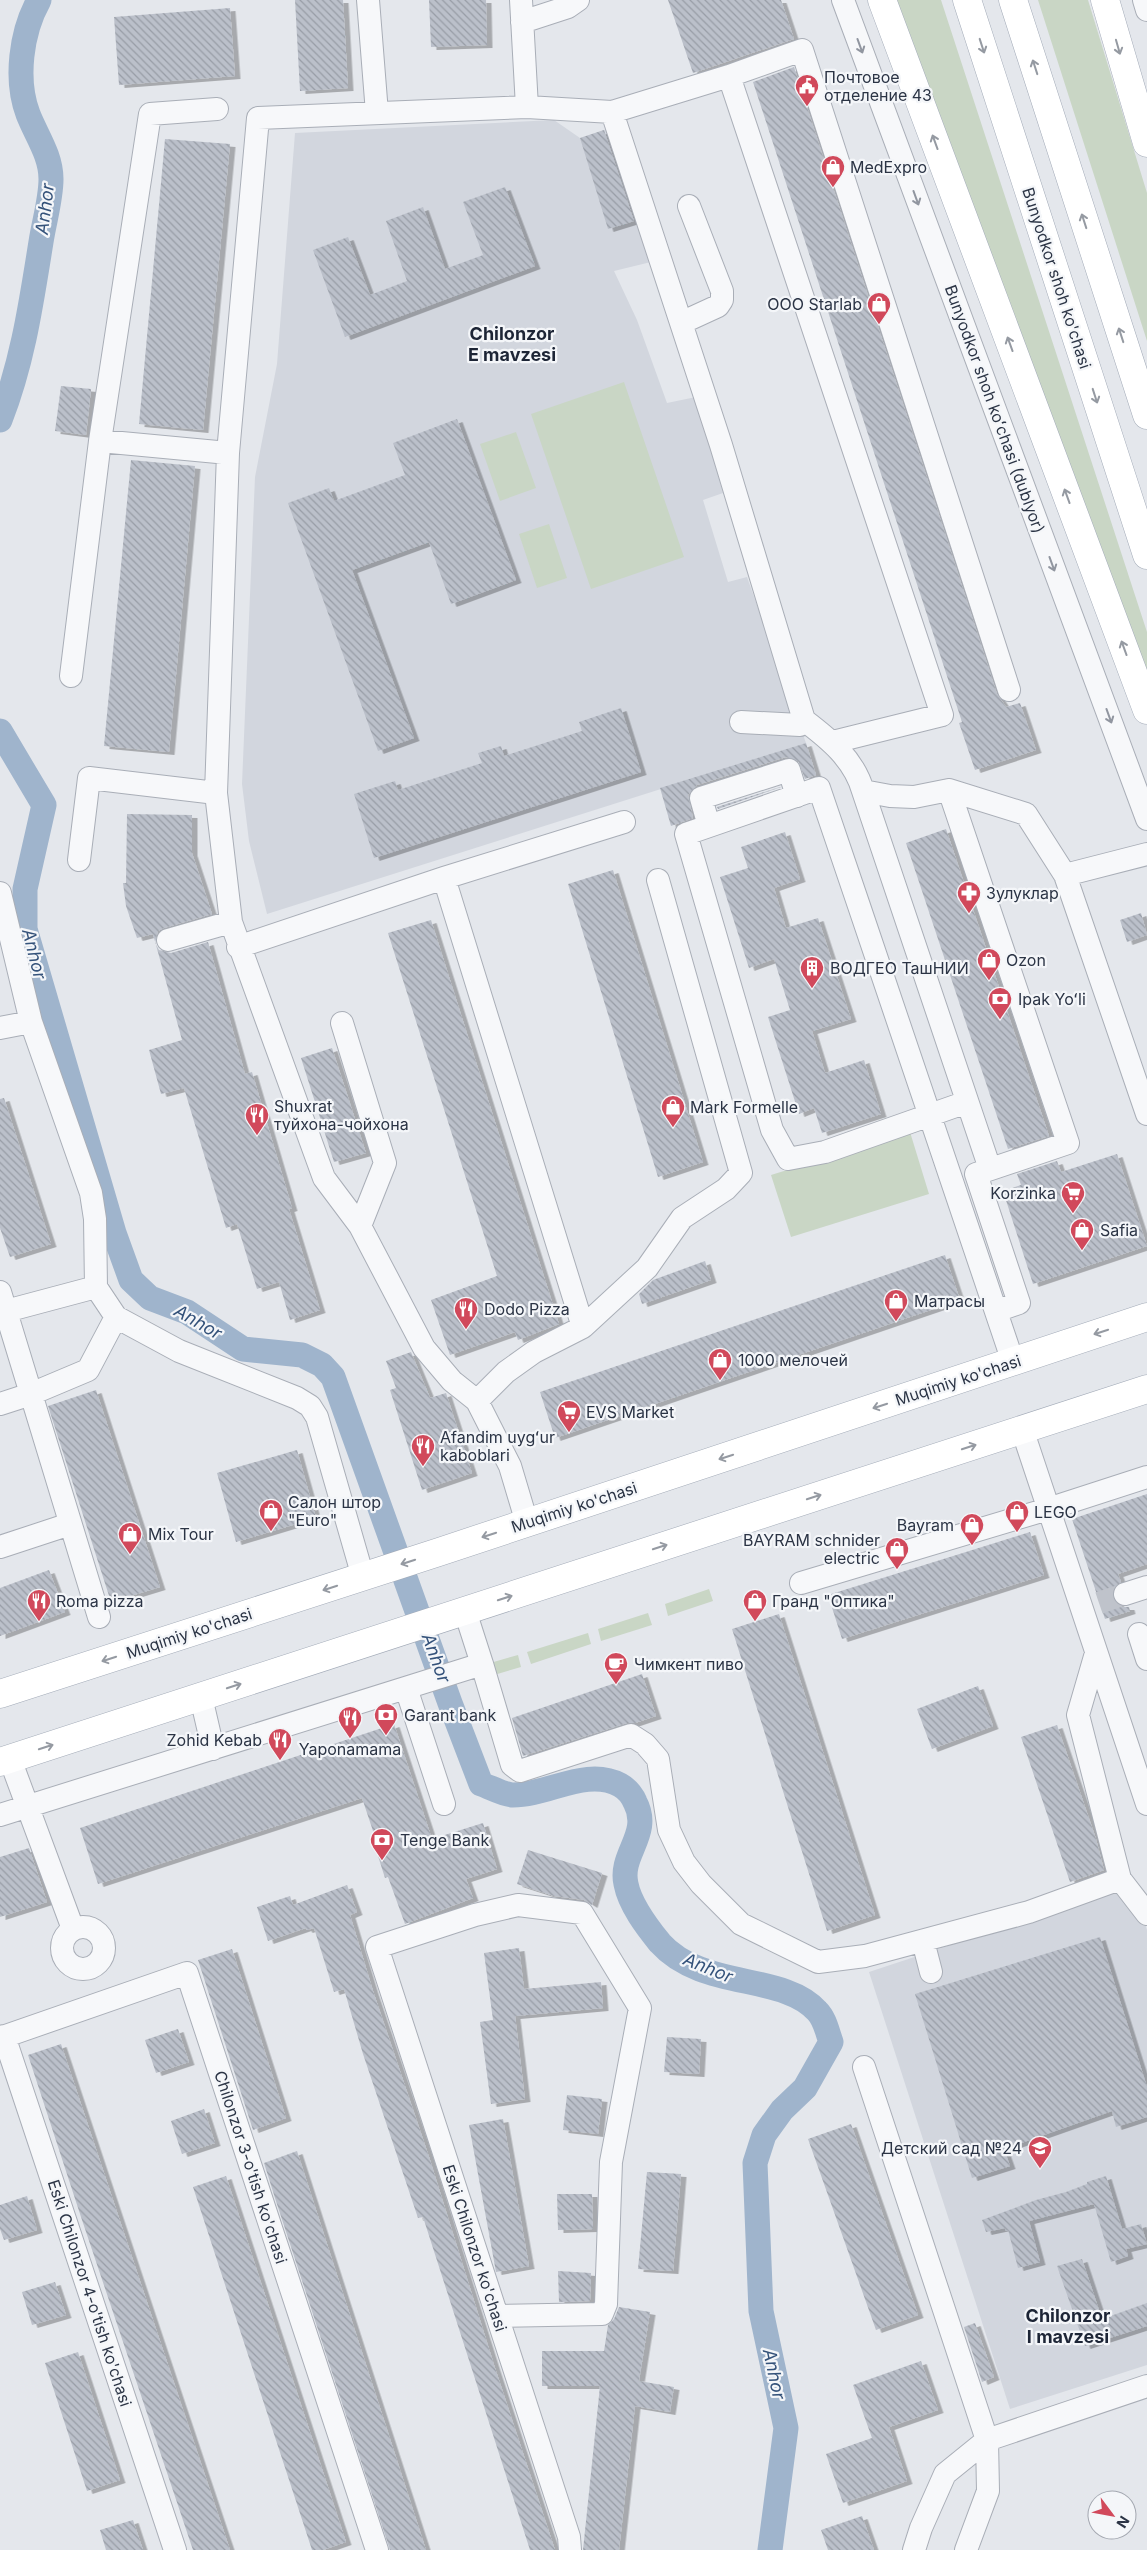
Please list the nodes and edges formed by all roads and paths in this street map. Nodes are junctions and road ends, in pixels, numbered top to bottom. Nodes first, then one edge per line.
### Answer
1 (368, 0) edge
2 (578, 0) edge
3 (843, 0) edge
4 (882, 0) edge
5 (967, 0) edge
6 (1013, 0) edge
7 (1105, 0) edge
8 (1144, 0) edge
9 (1147, 10) edge
10 (522, 11) edge
11 (729, 76) junction
12 (527, 106) junction
13 (217, 109) dead end
14 (612, 112) junction
15 (377, 113) junction
16 (1147, 143) edge
17 (689, 206) dead end
18 (681, 323) junction
19 (1147, 415) edge
20 (100, 441) junction
21 (228, 453) junction
22 (1147, 555) edge
23 (71, 676) dead end
24 (1009, 690) dead end
25 (1147, 710) edge
26 (804, 720) junction
27 (741, 722) dead end
28 (833, 742) junction
29 (949, 790) junction
30 (863, 791) junction
31 (216, 793) junction
32 (1147, 819) edge
33 (624, 822) dead end
34 (1147, 854) edge
35 (79, 860) dead end
36 (1065, 875) junction
37 (444, 878) junction
38 (658, 880) dead end
39 (0, 893) edge
40 (231, 922) junction
41 (168, 940) dead end
42 (238, 947) junction
43 (31, 1022) junction
44 (342, 1023) dead end
45 (0, 1028) edge
46 (967, 1102) junction
47 (930, 1114) junction
48 (1147, 1114) edge
49 (987, 1160) dead end
50 (360, 1226) junction
51 (96, 1287) junction
52 (3, 1301) edge
53 (996, 1311) junction
54 (1147, 1317) edge
55 (116, 1318) junction
56 (583, 1327) junction
57 (1013, 1362) junction
58 (1147, 1389) edge
59 (31, 1394) junction
60 (477, 1401) junction
61 (0, 1404) edge
62 (1022, 1429) junction
63 (1147, 1477) edge
64 (1048, 1510) junction
65 (528, 1522) junction
66 (70, 1524) junction
67 (0, 1547) edge
68 (370, 1575) junction
69 (801, 1583) dead end
70 (1147, 1587) edge
71 (1125, 1594) tunnel mouth
72 (462, 1612) junction
73 (99, 1617) dead end
74 (1139, 1634) dead end
75 (1096, 1653) junction
76 (1147, 1659) edge
77 (479, 1665) junction
78 (409, 1687) junction
79 (0, 1694) edge
80 (201, 1697) junction
81 (213, 1749) junction
82 (5, 1761) edge
83 (444, 1804) dead end
84 (1147, 1804) edge
85 (28, 1806) junction
86 (0, 1815) edge
87 (1120, 1880) junction
88 (1147, 1914) edge
89 (923, 1941) junction
90 (95, 1972) dead end
91 (931, 1972) dead end
92 (2, 2037) edge
93 (864, 2067) dead end
94 (497, 2316) junction
95 (1147, 2386) edge
96 (987, 2440) junction
97 (175, 2550) edge
98 (377, 2550) edge
99 (570, 2550) edge
100 (914, 2550) edge
101 (966, 2550) edge

1 - 15 street
2 - 10 street
3 -> 32 street, Bunyodkor shoh koʻchasi (dublyor)
25 -> 4 main road
5 -> 22 main road, Bunyodkor shoh ko'chasi
19 -> 6 main road
7 -> 16 main road
8 - 9 street
10 - 12 street
11 - 14 street
11 - 24 street
11 - 28 street
12 - 14 street
12 - 15 street
13 - 20 street
14 - 18 street
15 - 21 street
17 - 18 street
18 - 26 street
20 - 21 street
20 - 23 street
21 - 31 street
26 - 27 street
26 - 28 street
28 - 30 street
29 - 30 street
29 - 36 street
29 - 53 street
30 - 46 street
31 - 35 street
31 - 40 street
33 - 37 street
34 - 36 street
36 - 48 street
37 - 42 street
37 - 56 street
38 - 56 street
39 - 43 street
40 - 41 street
40 - 42 street
42 - 50 street
43 - 45 street
43 - 51 street
44 - 50 street
46 - 47 street
46 - 49 street
47 - 47 street
47 - 53 street
50 - 60 street
51 - 52 street
51 - 55 street
52 - 59 street
53 - 57 street
54 -> 57 main road, Muqimiy ko'chasi
55 - 59 street
55 - 68 street
56 - 60 street
57 -> 65 main road, Muqimiy ko'chasi
58 - 62 main road
59 - 61 street
59 - 66 street
60 - 65 street
62 - 64 street
72 -> 62 main road
63 - 64 street
64 - 69 street
64 - 75 street
65 -> 68 main road, Muqimiy ko'chasi
66 - 67 street
66 - 73 street
68 -> 79 main road, Muqimiy ko'chasi
70 - 71 street
72 - 77 street
80 -> 72 main road
74 - 76 street
75 - 84 street
75 - 87 street
77 - 78 street
77 - 89 street
78 - 81 street
78 - 83 street
80 - 81 street
82 -> 80 main road
81 - 85 street
82 - 85 street
85 - 86 street
85 - 90 street
87 - 88 street
87 - 89 street
89 - 91 street
92 - 97 street, Eski Chilonzor 4-o'tish ko'chasi
92 - 98 street, Chilonzor 3-o'tish ko'chasi
93 - 96 street
94 - 94 street, Eski Chilonzor ko'chasi
94 - 99 street, Eski Chilonzor ko'chasi
95 - 96 street
96 - 100 street
96 - 101 street

